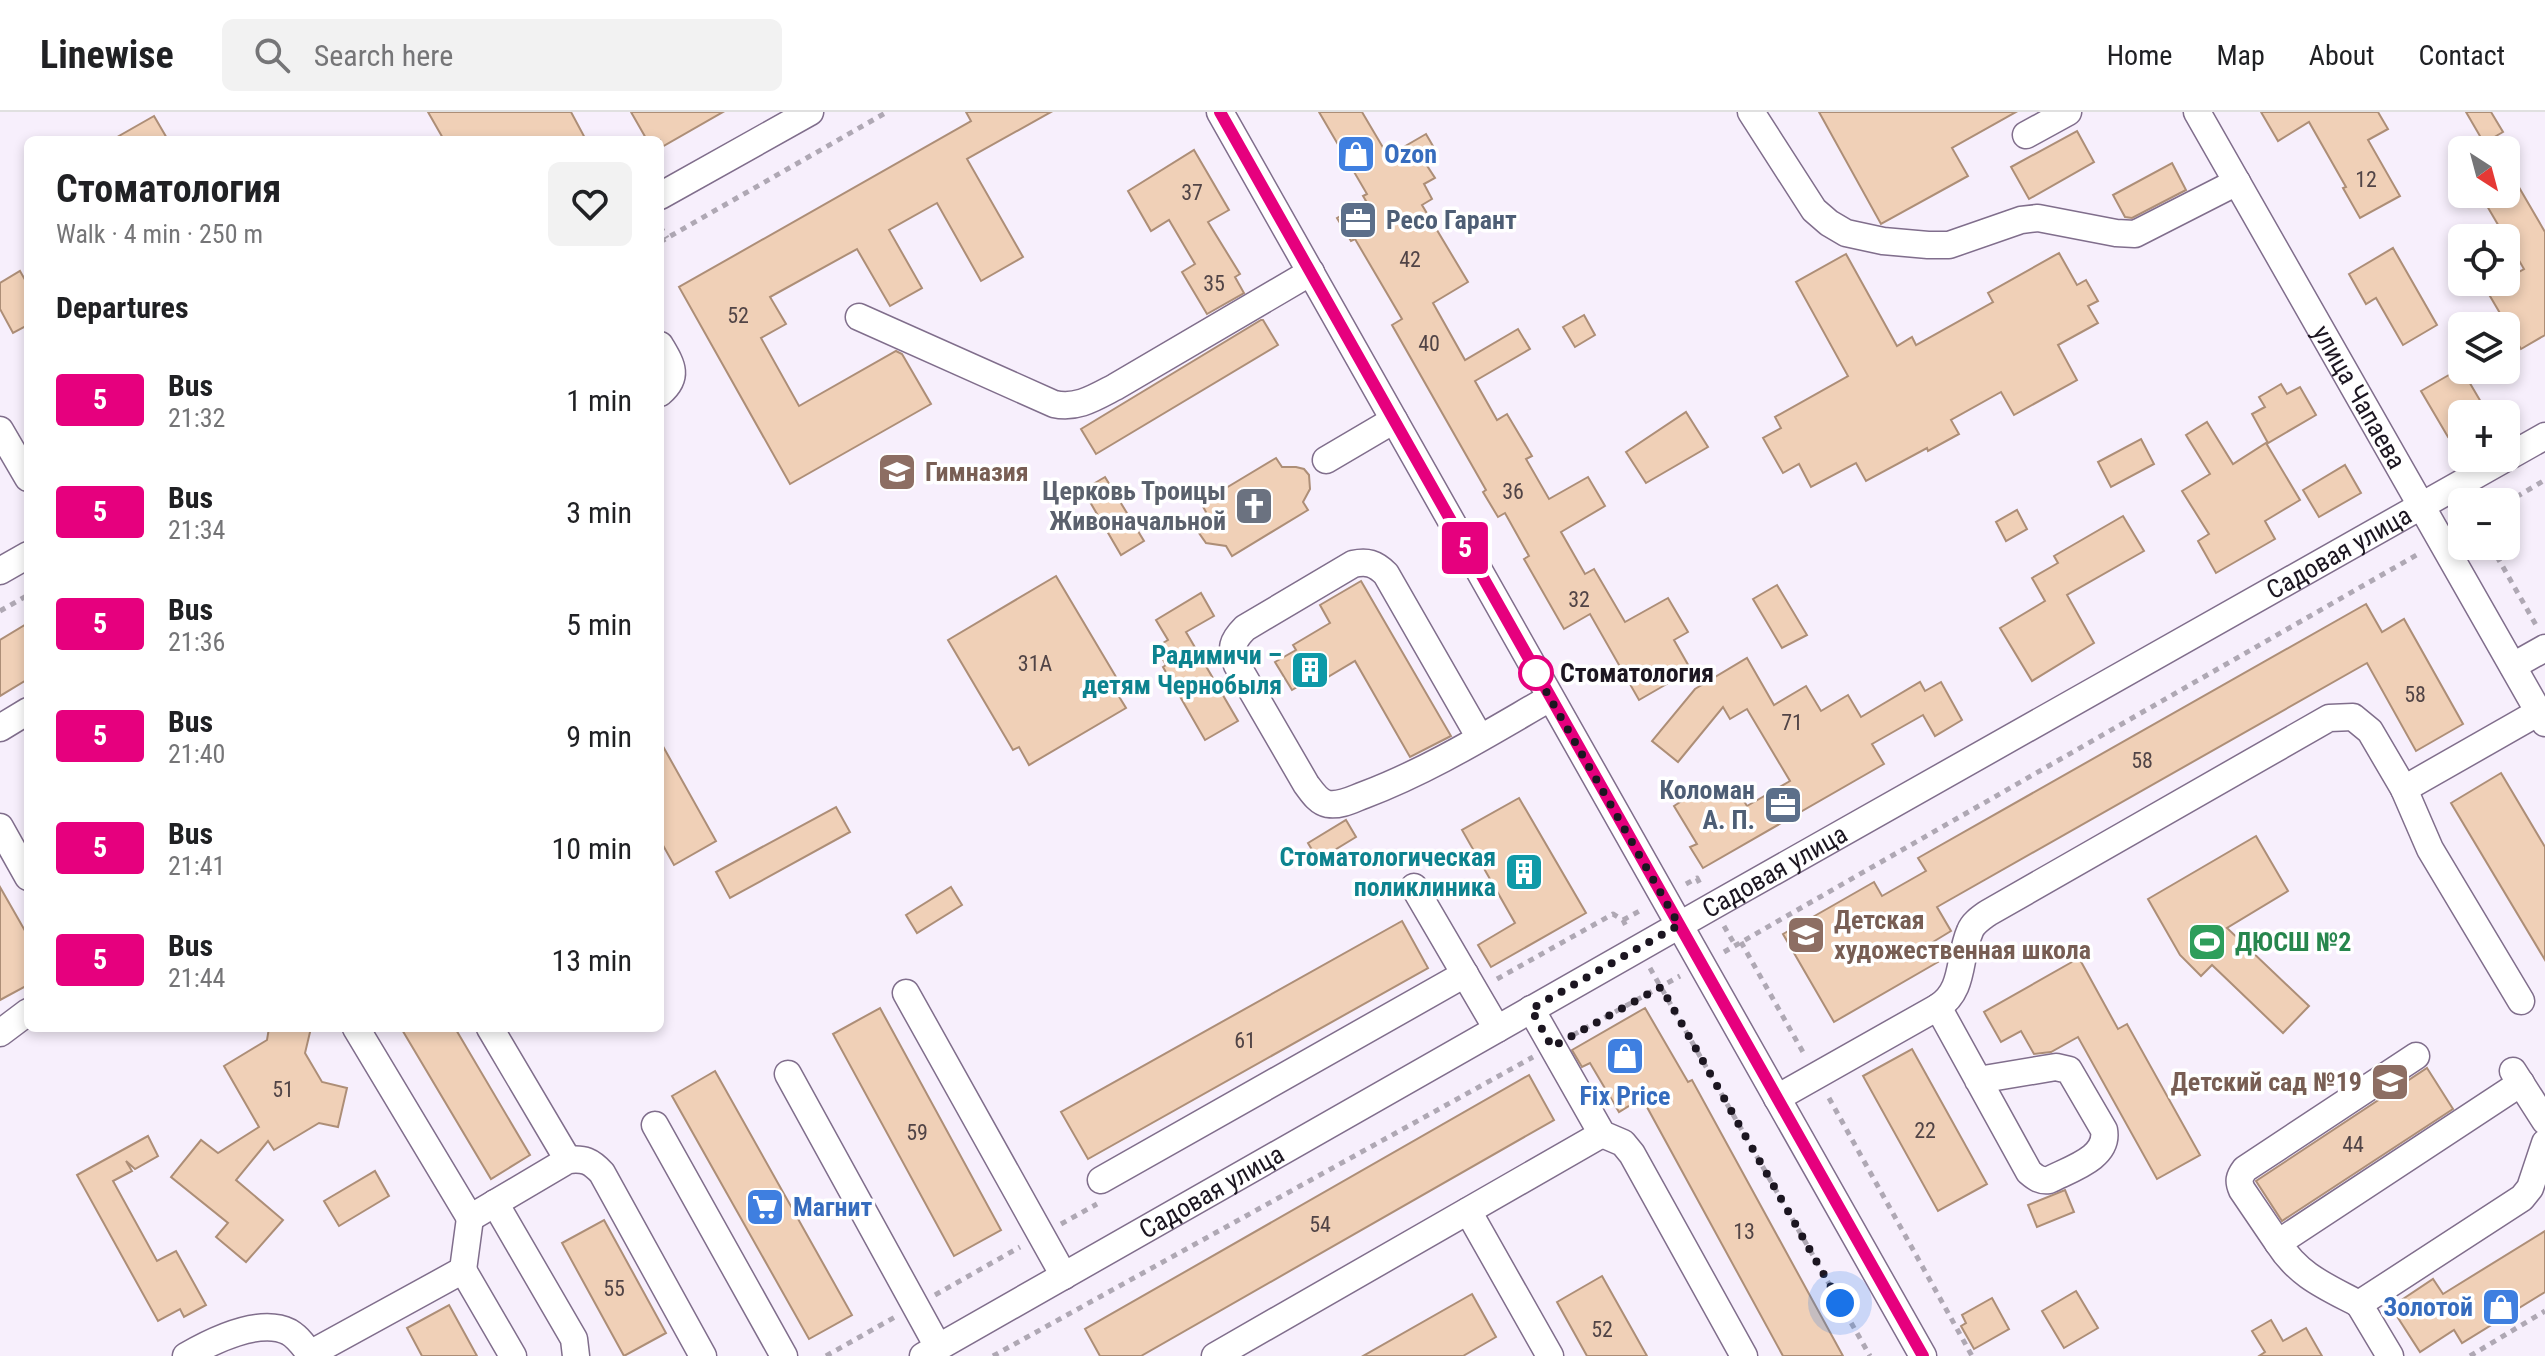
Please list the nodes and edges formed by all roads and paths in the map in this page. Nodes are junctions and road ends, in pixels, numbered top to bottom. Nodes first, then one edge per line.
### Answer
1 (810, 112) edge
2 (887, 112) edge
3 (1220, 112) edge
4 (1751, 112) edge
5 (2068, 112) edge
6 (2197, 112) edge
7 (2026, 135) dead end
8 (2237, 182) junction
9 (664, 194) edge
10 (664, 233) edge
11 (667, 238) junction
12 (664, 240) edge
13 (1311, 272) junction
14 (859, 317) dead end
15 (664, 354) edge
16 (664, 389) edge
17 (1394, 420) junction
18 (0, 430) edge
19 (2545, 436) edge
20 (1326, 460) dead end
21 (24, 471) edge
22 (2545, 480) edge
23 (2520, 495) edge
24 (2421, 506) junction
25 (24, 557) edge
26 (2499, 560) edge
27 (2398, 565) dead end
28 (0, 571) edge
29 (24, 597) edge
30 (0, 611) edge
31 (2541, 637) edge
32 (2513, 666) junction
33 (1550, 698) junction
34 (24, 713) edge
35 (2542, 718) edge
36 (0, 728) edge
37 (1480, 738) junction
38 (2404, 789) junction
39 (0, 827) edge
40 (24, 870) edge
41 (1414, 887) dead end
42 (1679, 925) junction
43 (1465, 974) junction
44 (906, 993) dead end
45 (2521, 1001) dead end
46 (1938, 1007) junction
47 (1531, 1009) junction
48 (24, 1015) edge
49 (1497, 1029) junction
50 (358, 1032) edge
51 (492, 1032) edge
52 (0, 1033) edge
53 (1552, 1047) junction
54 (2416, 1056) dead end
55 (788, 1074) dead end
56 (1816, 1076) junction
57 (1978, 1080) junction
58 (1777, 1098) junction
59 (2545, 1121) edge
60 (655, 1125) dead end
61 (1602, 1134) junction
62 (2545, 1143) edge
63 (568, 1160) junction
64 (1101, 1180) dead end
65 (495, 1203) junction
66 (1468, 1211) junction
67 (470, 1218) junction
68 (2278, 1243) junction
69 (463, 1270) junction
70 (1064, 1276) junction
71 (2359, 1304) junction
72 (2545, 1311) edge
73 (930, 1352) edge
74 (310, 1355) edge
75 (1549, 1355) edge
76 (186, 1356) edge
77 (513, 1356) edge
78 (576, 1356) edge
79 (703, 1356) edge
80 (784, 1356) edge
81 (993, 1356) edge
82 (1215, 1356) edge
83 (1744, 1356) edge
84 (1870, 1356) edge
85 (1923, 1356) edge
86 (1972, 1356) edge
87 (2390, 1356) edge
88 (2470, 1356) edge

1 - 9 street
2 - 11 path
3 - 13 street
4 - 8 street
5 - 7 street
6 - 8 street, улица Чапаева
8 - 24 street, улица Чапаева
10 - 11 path
11 - 12 path
13 - 14 street
13 - 17 street
15 - 16 street
17 - 20 street
17 - 33 street
18 - 21 street
19 - 24 street, Садовая улица
22 - 23 path
24 - 32 street, улица Чапаева
24 - 42 street, Садовая улица
25 - 28 street
26 - 31 path
27 - 56 path
29 - 30 path
31 - 32 street
32 - 35 street, улица Чапаева
33 - 37 street
33 - 42 street
34 - 36 street
35 - 38 street
37 - 37 street
38 - 45 street
38 - 46 street
39 - 40 street
41 - 43 street
42 - 47 street, Садовая улица
42 - 58 street
43 - 49 street
43 - 64 street
44 - 70 street
46 - 56 street
46 - 57 street
47 - 49 street, Садовая улица
47 - 53 street
48 - 52 street
49 - 70 street, Садовая улица
50 - 67 street
51 - 63 street
53 - 61 street
53 - 81 path
53 - 84 path
54 - 68 street
55 - 73 street
56 - 58 street
56 - 86 path
57 - 57 street
58 - 85 street
59 - 68 street
60 - 80 street
61 - 66 street
61 - 83 street
62 - 71 street
63 - 65 street
63 - 79 street
65 - 67 street
65 - 78 street
66 - 75 street
66 - 82 street
67 - 69 street
68 - 71 street
69 - 74 street
69 - 77 street
70 - 73 street, Садовая улица
71 - 87 street
72 - 88 path
74 - 76 street

